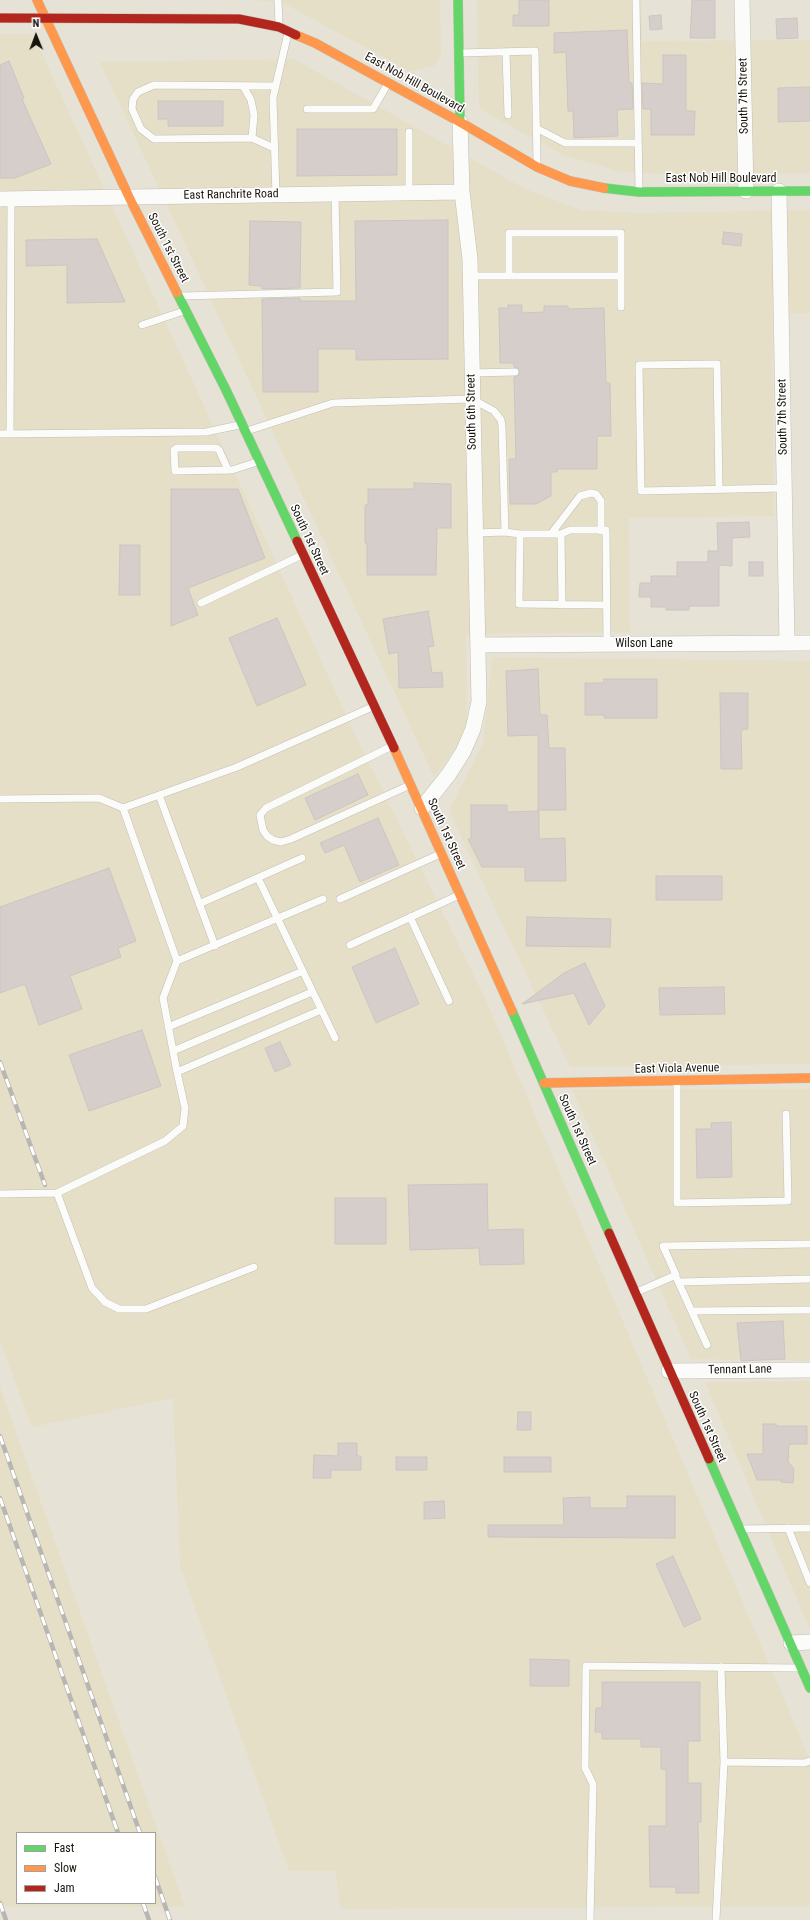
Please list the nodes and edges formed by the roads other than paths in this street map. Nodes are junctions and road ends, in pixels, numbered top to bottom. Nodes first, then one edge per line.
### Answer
1 (38, 0) edge
2 (278, 0) edge
3 (458, 0) edge
4 (636, 0) edge
5 (742, 0) edge
6 (0, 18) edge
7 (46, 18) junction
8 (279, 27) junction
9 (289, 32) junction
10 (506, 52) junction
11 (459, 53) junction
12 (388, 83) junction
13 (243, 86) junction
14 (276, 86) junction
15 (307, 108) dead end
16 (508, 115) dead end
17 (460, 122) junction
18 (536, 128) junction
19 (409, 132) dead end
20 (252, 138) junction
21 (638, 143) junction
22 (274, 148) junction
23 (537, 167) junction
24 (746, 191) junction
25 (779, 191) junction
26 (810, 191) edge
27 (409, 192) junction
28 (462, 192) junction
29 (639, 192) junction
30 (335, 194) junction
31 (276, 195) junction
32 (129, 197) junction
33 (5, 199) edge
34 (470, 276) junction
35 (509, 276) junction
36 (621, 276) junction
37 (178, 296) junction
38 (622, 307) dead end
39 (186, 310) junction
40 (142, 325) dead end
41 (515, 372) dead end
42 (471, 373) junction
43 (472, 400) junction
44 (243, 428) junction
45 (0, 434) edge
46 (10, 434) junction
47 (259, 461) junction
48 (228, 470) junction
49 (784, 488) junction
50 (719, 489) junction
51 (601, 531) junction
52 (475, 532) junction
53 (505, 532) junction
54 (520, 534) junction
55 (551, 534) junction
56 (561, 534) junction
57 (303, 554) junction
58 (201, 603) dead end
59 (562, 604) junction
60 (606, 605) junction
61 (787, 643) junction
62 (810, 643) edge
63 (606, 645) junction
64 (478, 646) junction
65 (374, 706) junction
66 (392, 746) junction
67 (411, 784) junction
68 (159, 795) junction
69 (0, 799) edge
70 (123, 808) junction
71 (422, 808) junction
72 (442, 853) junction
73 (302, 858) dead end
74 (258, 878) junction
75 (460, 895) junction
76 (323, 899) dead end
77 (340, 899) dead end
78 (199, 904) junction
79 (410, 917) junction
80 (277, 919) junction
81 (350, 945) dead end
82 (214, 946) junction
83 (177, 961) junction
84 (303, 972) junction
85 (312, 992) junction
86 (449, 1001) dead end
87 (321, 1010) junction
88 (168, 1028) junction
89 (335, 1038) dead end
90 (173, 1051) junction
91 (177, 1072) junction
92 (810, 1078) edge
93 (677, 1081) junction
94 (544, 1083) junction
95 (786, 1114) dead end
96 (57, 1193) junction
97 (0, 1194) edge
98 (810, 1244) edge
99 (254, 1267) dead end
100 (676, 1275) junction
101 (810, 1279) edge
102 (679, 1282) junction
103 (635, 1293) junction
104 (810, 1310) edge
105 (692, 1311) junction
106 (707, 1345) dead end
107 (810, 1370) edge
108 (669, 1372) junction
109 (788, 1528) junction
110 (810, 1528) edge
111 (740, 1529) junction
112 (810, 1583) edge
113 (810, 1642) edge
114 (791, 1643) junction
115 (721, 1667) junction
116 (802, 1668) junction
117 (810, 1688) edge
118 (810, 1761) edge
119 (724, 1762) junction
120 (590, 1920) edge
121 (716, 1920) edge

1 - 7 main road, South 1st Street
2 - 8 lane
3 - 11 main road, South 6th Street
4 - 21 lane
5 - 24 street, South 7th Street
6 - 7 main road, East Nob Hill Boulevard
7 - 8 main road, East Nob Hill Boulevard
7 - 32 main road, South 1st Street
8 - 9 main road, East Nob Hill Boulevard
9 - 12 main road, East Nob Hill Boulevard
9 - 14 lane
10 - 11 lane
10 - 16 lane
10 - 18 lane
11 - 17 main road, South 6th Street
12 - 15 lane
12 - 17 main road, East Nob Hill Boulevard
13 - 14 lane
13 - 20 lane
13 - 20 lane
14 - 22 lane
17 - 23 main road, East Nob Hill Boulevard
17 - 28 street, South 6th Street
18 - 21 lane
18 - 23 lane
19 - 27 lane
20 - 22 lane
21 - 29 lane
22 - 31 lane
23 - 29 main road, East Nob Hill Boulevard
24 - 25 main road, East Nob Hill Boulevard
24 - 29 main road, East Nob Hill Boulevard
25 - 26 main road, East Nob Hill Boulevard
25 - 49 street, South 7th Street
27 - 28 street, East Ranchrite Road
27 - 30 street, East Ranchrite Road
28 - 34 street, South 6th Street
30 - 31 street, East Ranchrite Road
30 - 37 lane
31 - 32 street, East Ranchrite Road
32 - 33 street, East Ranchrite Road
32 - 37 main road, South 1st Street
33 - 46 lane
34 - 35 lane
34 - 42 street, South 6th Street
35 - 36 lane
35 - 36 lane
36 - 38 lane
37 - 39 main road, South 1st Street
39 - 40 lane
39 - 44 main road, South 1st Street
41 - 42 lane
42 - 43 street, South 6th Street
43 - 44 lane
43 - 52 street, South 6th Street
43 - 53 lane
44 - 46 lane
44 - 47 main road, South 1st Street
45 - 46 lane
47 - 48 lane
47 - 57 main road, South 1st Street
48 - 48 lane
49 - 50 lane
49 - 61 street, South 7th Street
50 - 50 lane
51 - 55 lane
51 - 56 lane
51 - 60 lane
52 - 53 lane
52 - 64 street, South 6th Street
53 - 54 lane
54 - 55 lane
54 - 59 lane
55 - 56 lane
56 - 59 lane
57 - 58 lane
57 - 65 main road, South 1st Street
59 - 60 lane
60 - 63 lane
61 - 62 street, Wilson Lane
61 - 63 street, Wilson Lane
63 - 64 street, Wilson Lane
64 - 71 street, South 6th Street
65 - 66 main road, South 1st Street
65 - 68 lane
66 - 67 main road, South 1st Street
66 - 67 lane
67 - 71 main road, South 1st Street
68 - 70 lane
68 - 78 lane
69 - 70 lane
70 - 83 lane
71 - 72 main road, South 1st Street
72 - 75 main road, South 1st Street
72 - 77 lane
73 - 74 lane
74 - 78 lane
74 - 80 lane
75 - 79 lane
75 - 94 main road, South 1st Street
76 - 80 lane
78 - 82 lane
79 - 81 lane
79 - 86 lane
80 - 82 lane
80 - 84 lane
82 - 83 lane
83 - 88 lane
84 - 85 lane
84 - 88 lane
85 - 87 lane
85 - 90 lane
87 - 89 lane
87 - 91 lane
88 - 90 lane
90 - 91 lane
91 - 96 lane
92 - 93 main road, East Viola Avenue
93 - 94 main road, East Viola Avenue
93 - 95 lane
94 - 103 main road, South 1st Street
96 - 97 lane
96 - 99 lane
98 - 100 lane
100 - 102 lane
100 - 103 lane
101 - 102 lane
102 - 105 lane
103 - 108 main road, South 1st Street
104 - 105 lane
105 - 106 lane
107 - 108 street, Tennant Lane
108 - 111 main road, South 1st Street
109 - 110 lane
109 - 111 lane
109 - 112 lane
111 - 114 main road, South 1st Street
113 - 114 street
114 - 116 main road, South 1st Street
115 - 116 lane
115 - 119 lane
115 - 120 lane
116 - 117 main road, South 1st Street
118 - 119 lane
119 - 121 lane

